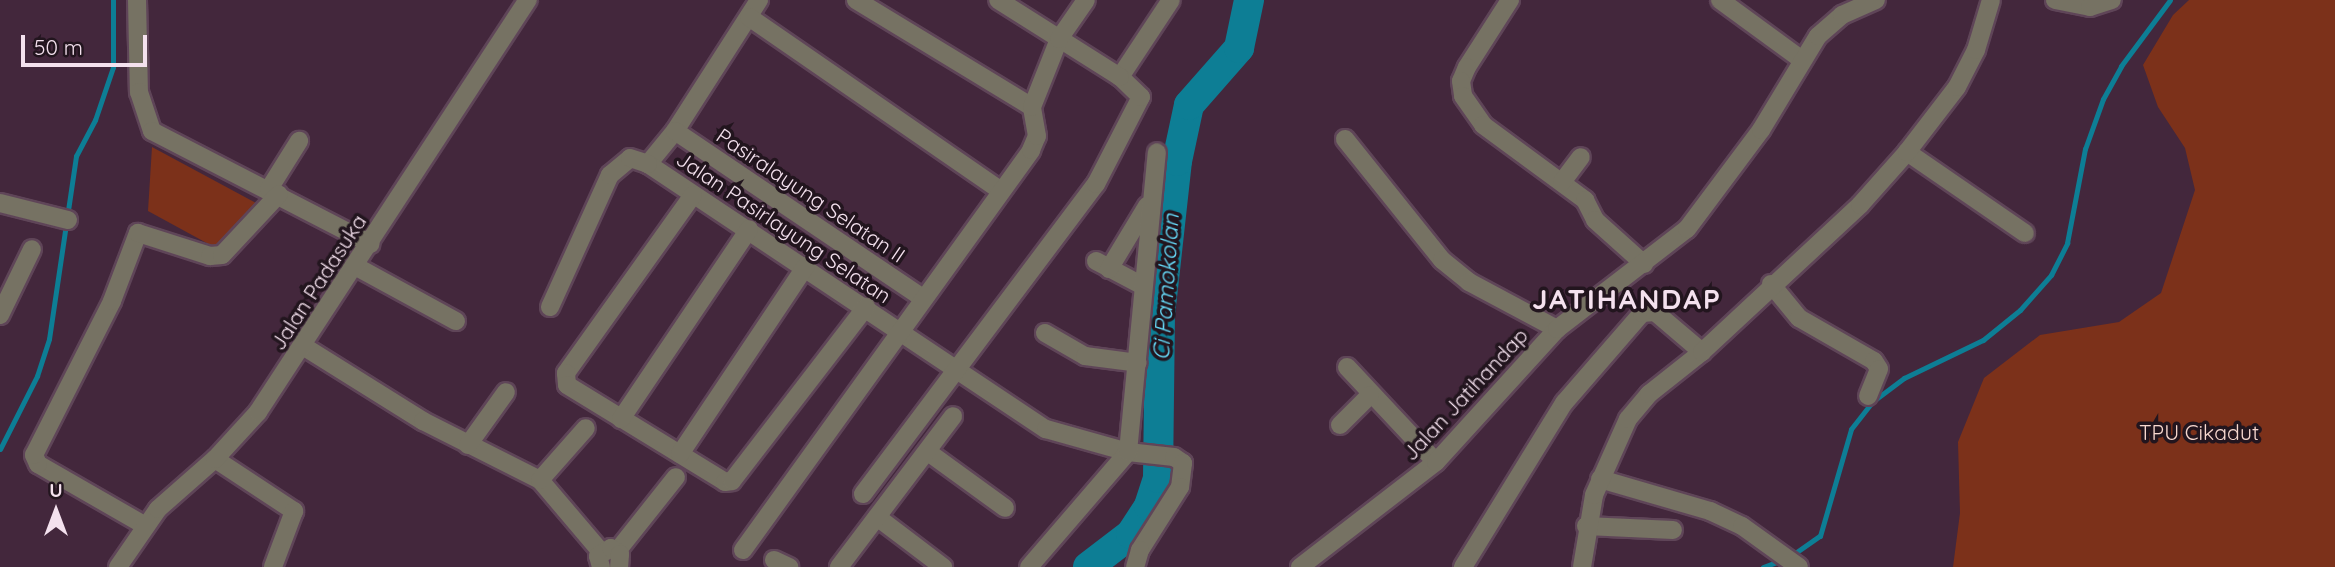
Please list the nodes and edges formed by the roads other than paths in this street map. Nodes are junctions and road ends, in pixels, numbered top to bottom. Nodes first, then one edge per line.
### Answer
1 (137, 0) edge
2 (528, 0) edge
3 (759, 0) edge
4 (856, 0) edge
5 (998, 0) edge
6 (1086, 0) edge
7 (1171, 0) edge
8 (1510, 0) edge
9 (1720, 0) edge
10 (1876, 0) edge
11 (1991, 0) edge
12 (2055, 0) edge
13 (2112, 0) edge
14 (748, 17) junction
15 (1059, 39) junction
16 (1802, 60) junction
17 (1120, 77) junction
18 (1032, 107) junction
19 (675, 131) junction
20 (1345, 139) dead end
21 (299, 141) dead end
22 (1157, 152) dead end
23 (1907, 152) junction
24 (1581, 157) dead end
25 (648, 164) junction
26 (1562, 182) junction
27 (1001, 191) junction
28 (274, 192) junction
29 (693, 195) junction
30 (1150, 202) junction
31 (0, 203) edge
32 (68, 220) dead end
33 (749, 229) junction
34 (2025, 233) dead end
35 (371, 244) junction
36 (32, 249) dead end
37 (1644, 264) junction
38 (355, 266) junction
39 (806, 266) junction
40 (1771, 284) junction
41 (1143, 286) junction
42 (7, 289) edge
43 (921, 297) junction
44 (550, 307) dead end
45 (866, 307) junction
46 (0, 315) edge
47 (456, 321) dead end
48 (1557, 329) junction
49 (898, 331) junction
50 (1045, 333) dead end
51 (303, 346) junction
52 (1702, 352) junction
53 (1139, 363) junction
54 (1346, 368) dead end
55 (955, 369) junction
56 (506, 392) dead end
57 (1370, 395) junction
58 (1868, 396) dead end
59 (953, 416) dead end
60 (621, 419) junction
61 (1340, 425) dead end
62 (586, 428) dead end
63 (468, 445) junction
64 (928, 452) junction
65 (1137, 452) junction
66 (680, 454) junction
67 (215, 459) junction
68 (1436, 461) junction
69 (676, 477) dead end
70 (1600, 479) junction
71 (541, 481) junction
72 (863, 494) dead end
73 (1005, 508) dead end
74 (877, 517) junction
75 (144, 525) junction
76 (1586, 526) junction
77 (1672, 530) dead end
78 (743, 550) dead end
79 (610, 559) edge
80 (118, 567) edge
81 (274, 567) edge
82 (839, 567) edge
83 (943, 567) edge
84 (1029, 567) edge
85 (1135, 567) edge
86 (1300, 567) edge
87 (1463, 567) edge
88 (1582, 567) edge
89 (1799, 567) edge

1 - 28 street
2 - 35 street, Jalan Padasuka
3 - 14 street, Jalan Pasirlayung Selatan
4 - 18 street
5 - 15 street
6 - 15 street
7 - 17 street
8 - 26 street
9 - 16 street
10 - 16 street, Jalan Jatihandap
11 - 23 street
12 - 13 street
14 - 19 street, Jalan Pasirlayung Selatan
14 - 27 street
15 - 17 street
15 - 18 street
16 - 37 street, Jalan Jatihandap
17 - 55 street
18 - 27 street
19 - 25 street, Jalan Pasirlayung Selatan
19 - 43 street, Pasiralayung Selatan II
20 - 48 street
21 - 28 street
22 - 30 street
23 - 34 street
23 - 40 street
24 - 26 street
25 - 29 street, Jalan Pasirlayung Selatan
25 - 44 street
26 - 37 street
27 - 43 street
28 - 35 street
28 - 75 street
29 - 33 street, Jalan Pasirlayung Selatan
29 - 60 street
30 - 41 street
30 - 41 street
31 - 32 street
33 - 39 street, Jalan Pasirlayung Selatan
33 - 60 street
35 - 38 street, Jalan Padasuka
36 - 42 street
37 - 48 street, Jalan Jatihandap
38 - 47 street
38 - 51 street, Jalan Padasuka
39 - 45 street, Jalan Pasirlayung Selatan
39 - 66 street
40 - 52 street
40 - 58 street
41 - 53 street
42 - 46 street
43 - 49 street
45 - 49 street, Jalan Pasirlayung Selatan
45 - 66 street
48 - 68 street, Jalan Jatihandap
49 - 55 street, Jalan Pasirlayung Selatan
49 - 78 street
50 - 53 street
51 - 63 street
51 - 67 street, Jalan Padasuka
52 - 70 street
52 - 87 street
53 - 65 street
54 - 57 street
55 - 65 street, Jalan Pasirlayung Selatan
55 - 72 street
56 - 63 street
57 - 61 street
57 - 68 street
59 - 64 street
60 - 66 street
62 - 71 street
63 - 71 street
64 - 73 street
64 - 74 street
65 - 84 street
65 - 85 street, Jalan Pasirlayung Selatan
67 - 75 street, Jalan Padasuka
67 - 81 street
68 - 86 street, Jalan Jatihandap
69 - 79 street
70 - 76 street
70 - 89 street
71 - 79 street
74 - 82 street
74 - 83 street
75 - 80 street, Jalan Padasuka
76 - 77 street
76 - 88 street

